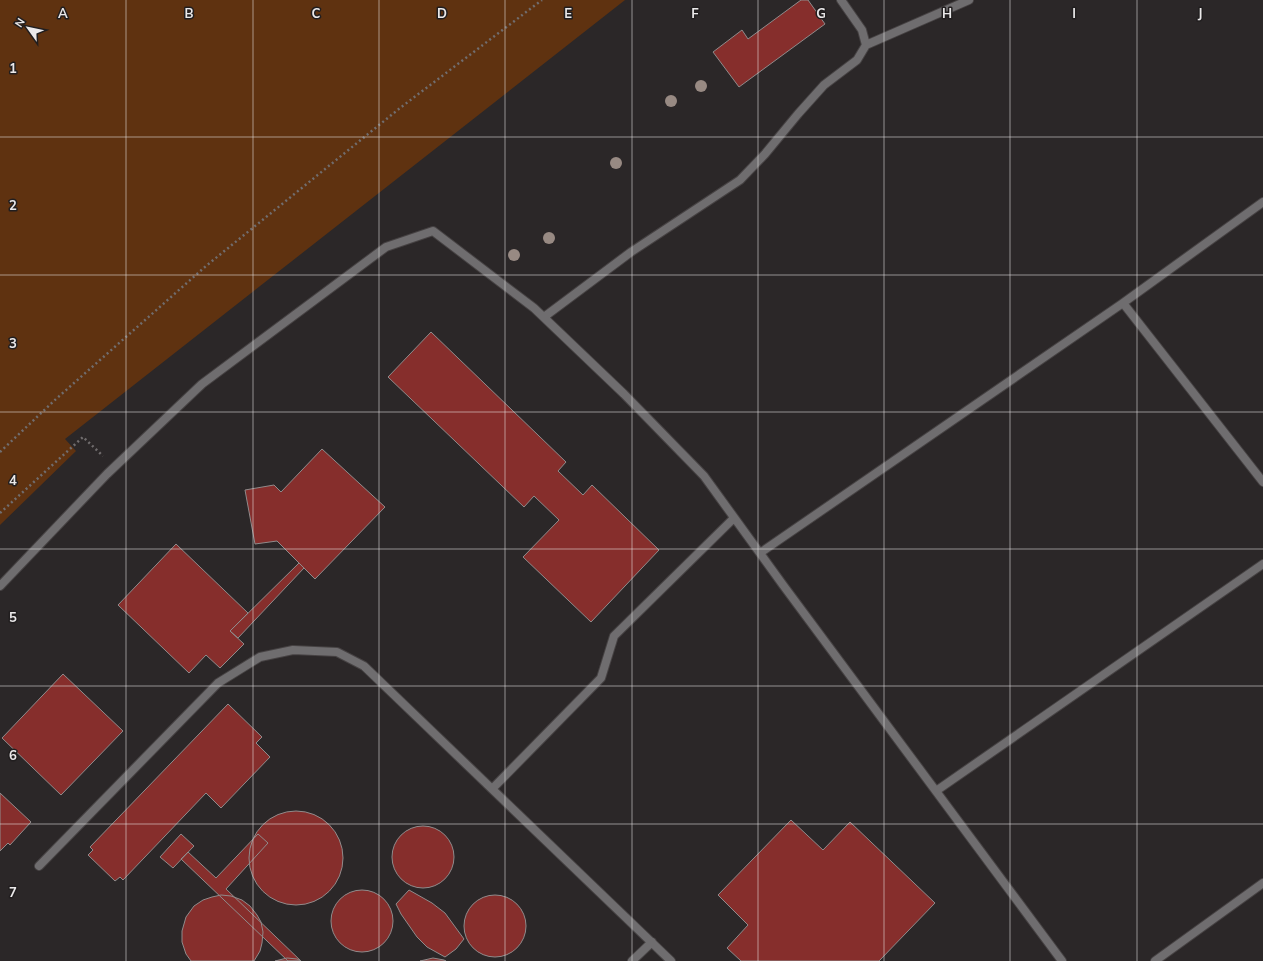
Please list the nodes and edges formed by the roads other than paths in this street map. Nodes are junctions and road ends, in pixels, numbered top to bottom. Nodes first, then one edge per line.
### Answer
1 (841, 0) edge
2 (969, 0) edge
3 (866, 45) junction
4 (1263, 202) edge
5 (1123, 303) junction
6 (544, 317) junction
7 (1263, 482) edge
8 (734, 518) junction
9 (760, 553) junction
10 (1263, 564) edge
11 (0, 586) edge
12 (492, 789) junction
13 (936, 790) junction
14 (39, 866) dead end
15 (1263, 883) edge
16 (652, 942) junction
17 (632, 961) edge
18 (671, 961) edge
19 (1062, 961) edge
20 (1155, 961) edge

1 - 3 lane
2 - 3 lane
3 - 6 lane
4 - 5 lane
5 - 7 lane
5 - 9 lane
6 - 8 lane
6 - 11 lane
8 - 9 lane
8 - 12 lane
9 - 13 lane
10 - 13 lane
12 - 14 lane
12 - 16 lane
13 - 19 lane
15 - 20 lane
16 - 17 lane
16 - 18 lane

